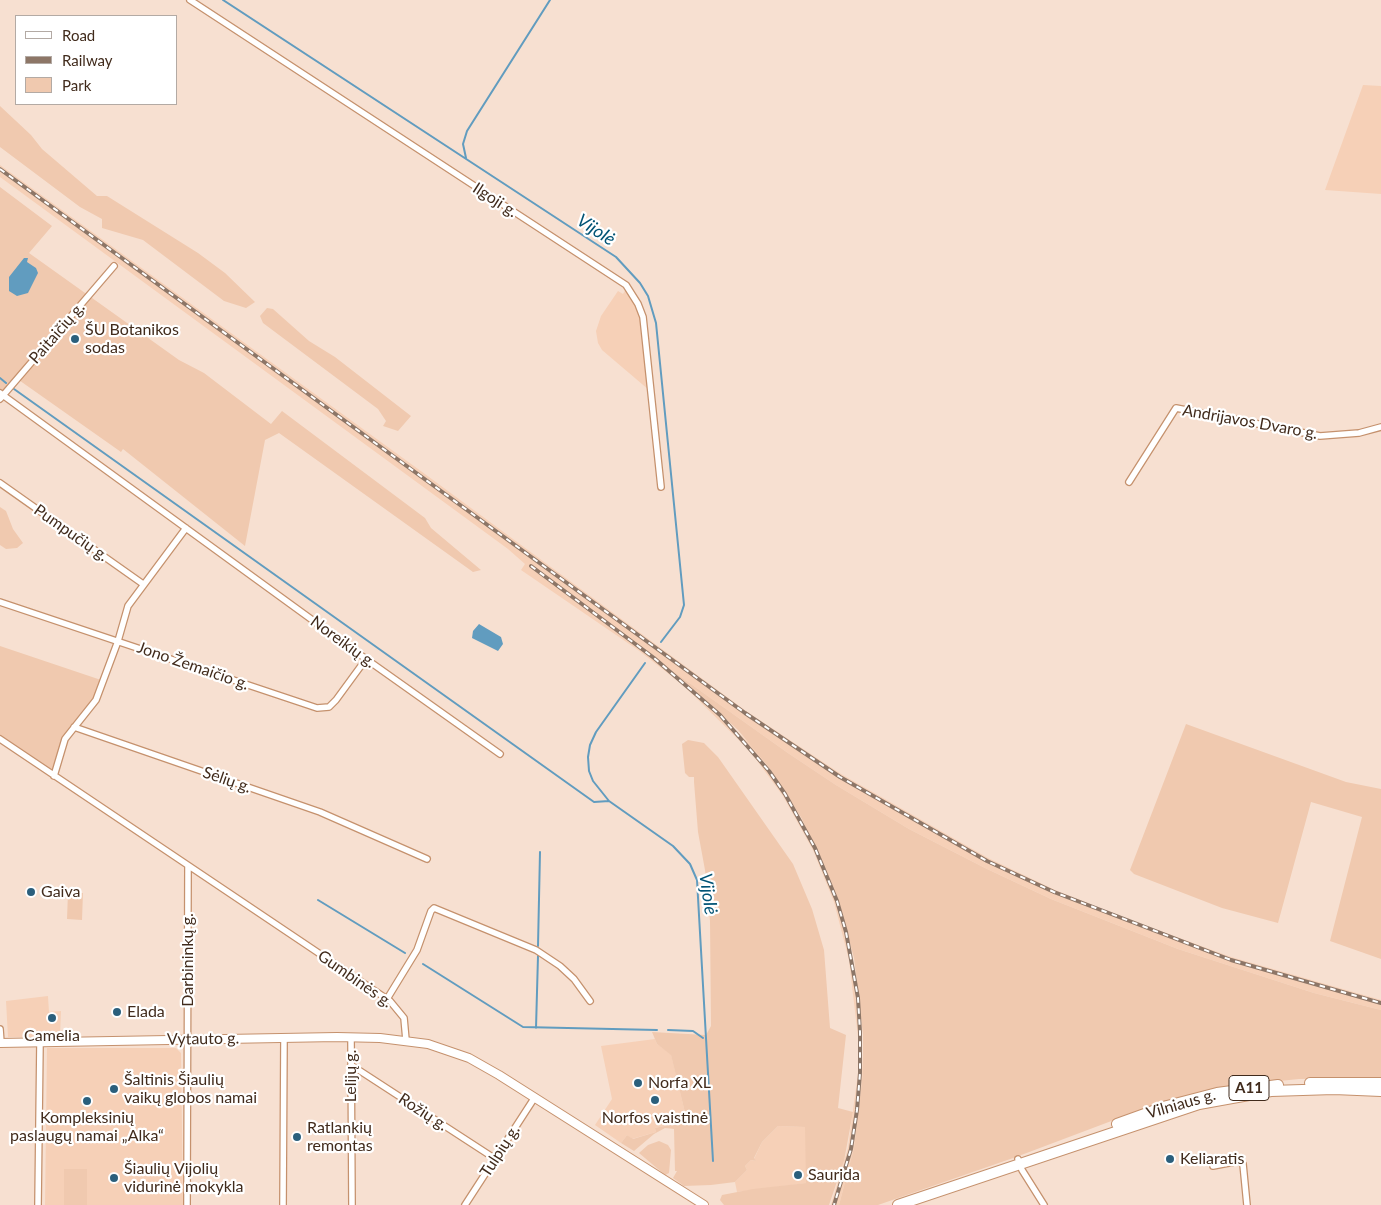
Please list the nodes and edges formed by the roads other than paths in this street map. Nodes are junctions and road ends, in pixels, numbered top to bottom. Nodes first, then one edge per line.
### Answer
1 (190, 0) edge
2 (114, 266) dead end
3 (1, 396) edge
4 (1381, 427) edge
5 (1129, 482) dead end
6 (0, 483) edge
7 (661, 487) dead end
8 (186, 528) junction
9 (143, 584) junction
10 (0, 602) edge
11 (118, 641) junction
12 (366, 659) junction
13 (74, 727) junction
14 (0, 739) edge
15 (500, 754) dead end
16 (54, 776) junction
17 (427, 859) dead end
18 (188, 866) junction
19 (387, 999) junction
20 (590, 1001) dead end
21 (0, 1029) edge
22 (284, 1038) junction
23 (351, 1038) junction
24 (187, 1040) junction
25 (406, 1040) junction
26 (40, 1042) junction
27 (0, 1043) edge
28 (351, 1065) junction
29 (1381, 1083) edge
30 (1381, 1091) edge
31 (535, 1098) junction
32 (494, 1158) junction
33 (1019, 1162) junction
34 (1213, 1166) dead end
35 (38, 1205) edge
36 (187, 1205) edge
37 (283, 1205) edge
38 (352, 1205) edge
39 (465, 1205) edge
40 (704, 1205) edge
41 (898, 1205) edge
42 (1044, 1205) edge
43 (1247, 1205) edge

1 - 7 street, Ilgoji g.
2 - 3 street, Paitaičių g.
3 - 8 street, Noreikių g.
4 - 5 street, Andrijavos Dvaro g.
6 - 9 street, Pumpučių g.
8 - 9 street
8 - 12 street, Noreikių g.
9 - 11 street
10 - 11 street, Jono Žemaičio g.
11 - 12 street, Jono Žemaičio g.
11 - 13 street
12 - 15 street, Noreikių g.
13 - 16 street
13 - 17 street, Sėlių g.
14 - 16 street, Gumbinės g.
16 - 18 street, Gumbinės g.
18 - 19 street, Gumbinės g.
18 - 24 street, Darbininkų g.
19 - 20 street
19 - 25 street, Gumbinės g.
21 - 27 street
22 - 23 main road, Vytauto g.
22 - 24 main road, Vytauto g.
22 - 37 street
23 - 25 main road, Vytauto g.
23 - 28 street, Lelijų g.
24 - 26 main road, Vytauto g.
24 - 36 street, Darbininkų g.
25 - 31 main road
26 - 27 main road, Vytauto g.
26 - 35 street
28 - 32 street, Rožių g.
28 - 38 street, Lelijų g.
29 - 33 highway, Vilniaus g. / A11
30 - 33 highway, Vilniaus g. / A11
31 - 32 street, Tulpių g.
31 - 40 main road
32 - 39 street, Tulpių g.
33 - 41 highway, Vilniaus g. / A11
33 - 42 street
34 - 43 street

